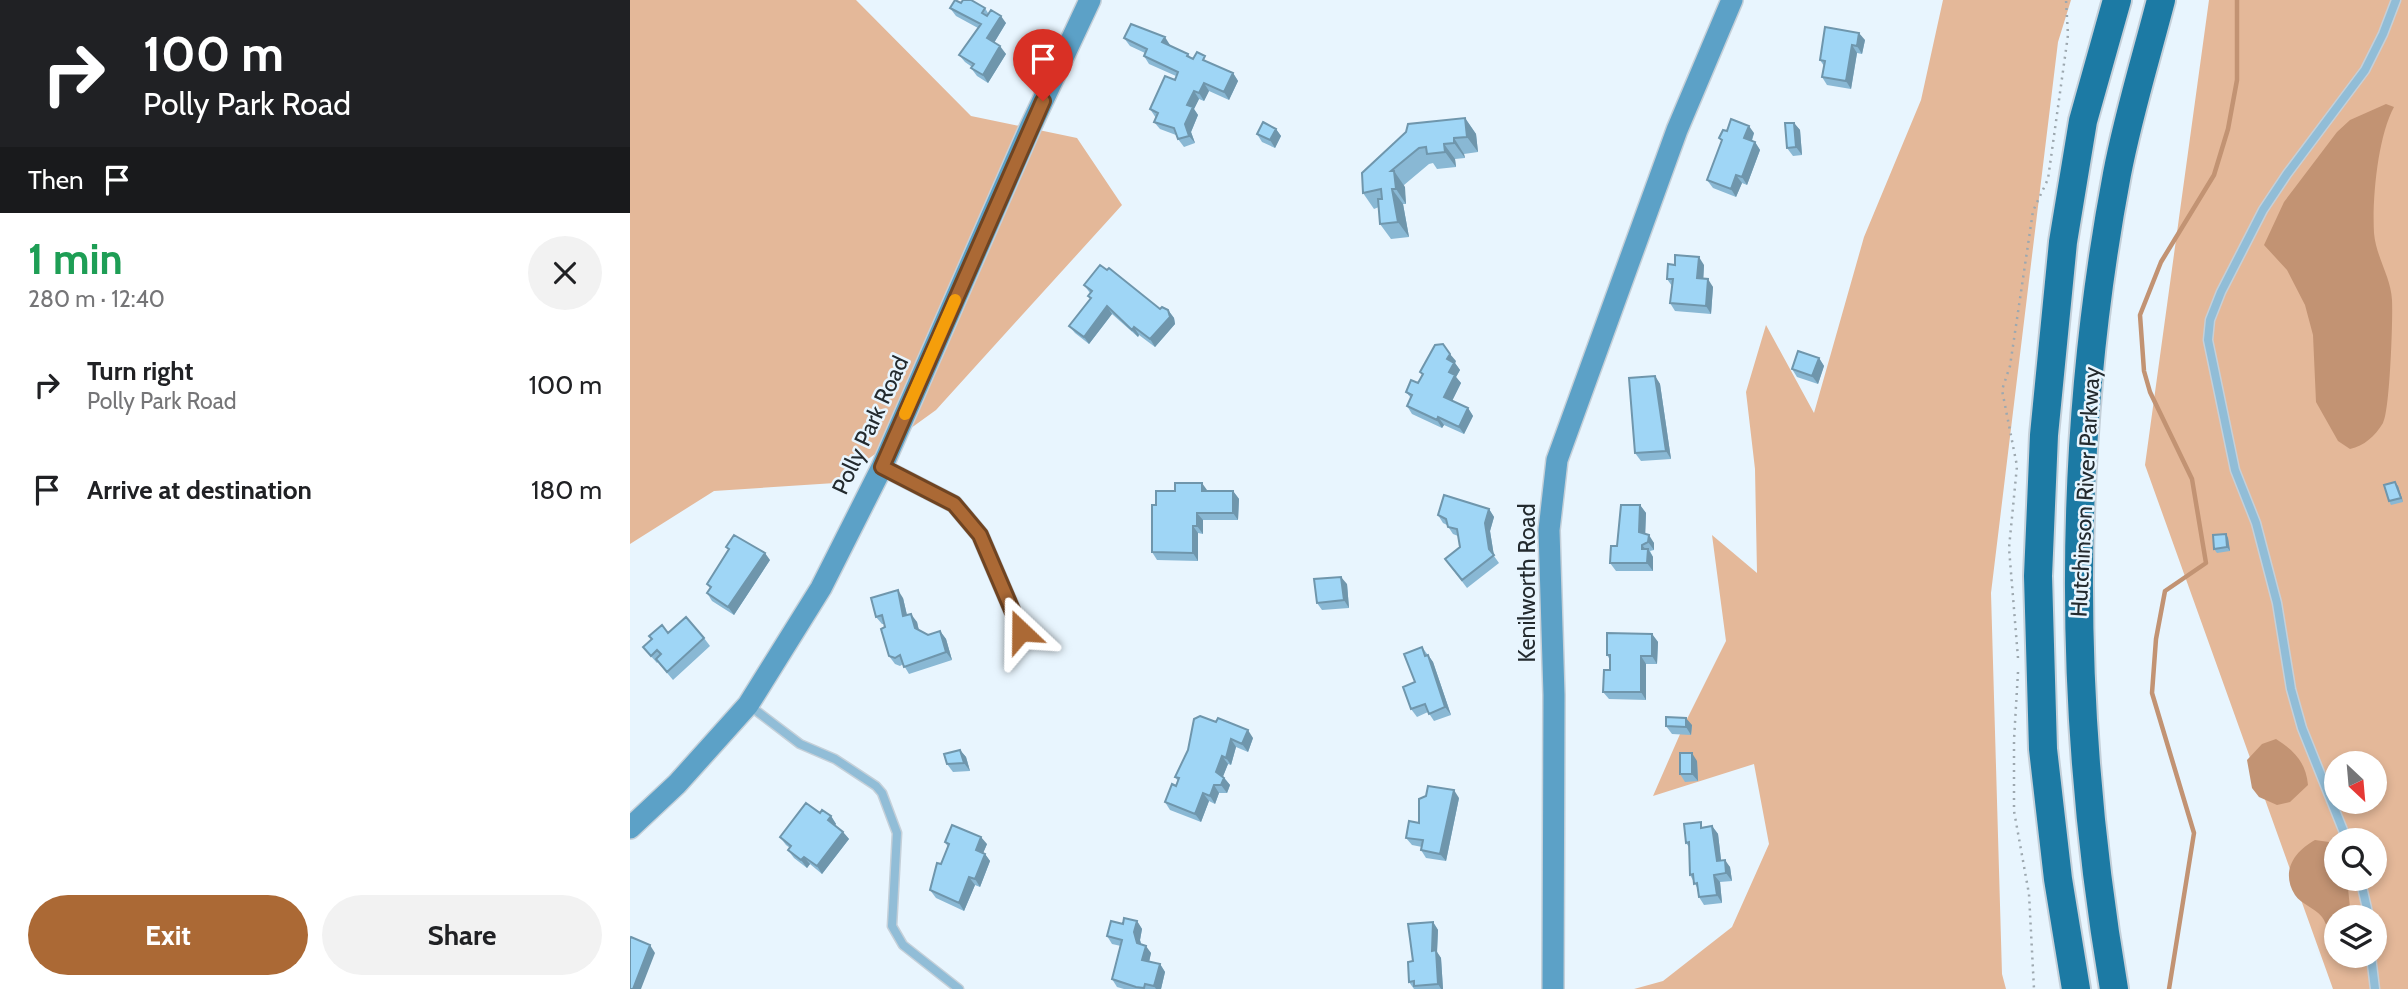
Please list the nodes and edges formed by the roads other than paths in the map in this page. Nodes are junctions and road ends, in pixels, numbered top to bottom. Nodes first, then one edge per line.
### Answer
1 (1090, 0) edge
2 (1732, 0) edge
3 (2117, 0) edge
4 (2163, 0) edge
5 (2396, 0) edge
6 (882, 467) junction
7 (1021, 631) dead end
8 (748, 705) junction
9 (630, 828) edge
10 (2342, 828) edge
11 (2372, 968) edge
12 (959, 989) edge
13 (1553, 989) edge
14 (2076, 989) edge
15 (2114, 989) edge
16 (2375, 989) edge

1 - 6 street, Polly Park Road
2 - 13 street, Kenilworth Road
3 - 14 highway, Hutchinson River Parkway
4 - 15 highway, Hutchinson River Parkway
5 - 10 lane
6 - 7 street
6 - 8 street, Polly Park Road
8 - 9 street, Polly Park Road
8 - 12 lane
11 - 16 lane

